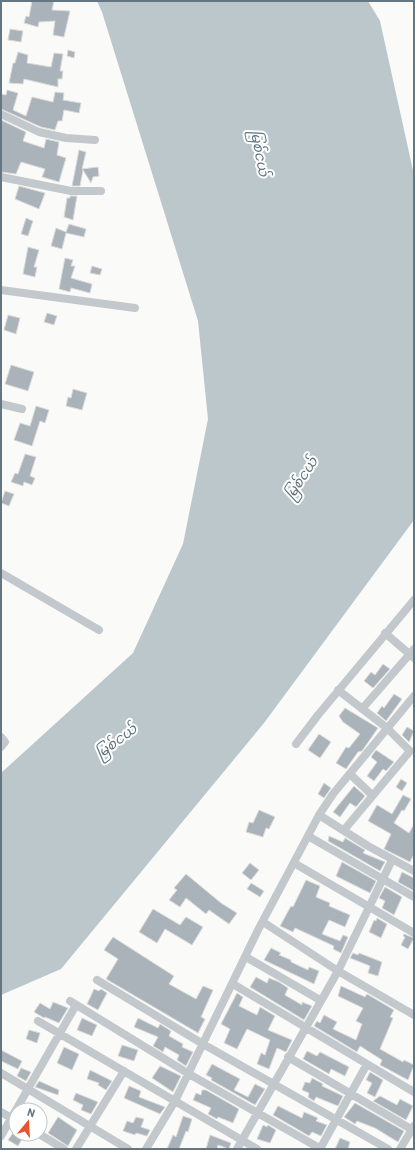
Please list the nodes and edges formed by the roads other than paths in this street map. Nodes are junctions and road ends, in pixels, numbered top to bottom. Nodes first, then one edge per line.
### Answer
1 (1, 114) edge
2 (95, 140) dead end
3 (1, 177) edge
4 (101, 191) dead end
5 (1, 290) edge
6 (135, 308) dead end
7 (1, 404) edge
8 (22, 409) dead end
9 (1, 573) edge
10 (414, 600) edge
11 (99, 630) dead end
12 (385, 633) junction
13 (413, 653) edge
14 (338, 690) junction
15 (414, 696) edge
16 (362, 709) junction
17 (387, 728) junction
18 (1, 737) edge
19 (296, 744) dead end
20 (1, 747) edge
21 (350, 774) junction
22 (372, 795) junction
23 (319, 815) junction
24 (344, 830) junction
25 (308, 836) junction
26 (392, 860) junction
27 (294, 863) junction
28 (414, 871) edge
29 (383, 880) junction
30 (414, 897) edge
31 (370, 907) junction
32 (263, 922) junction
33 (414, 933) edge
34 (246, 957) junction
35 (338, 971) junction
36 (97, 980) dead end
37 (232, 984) junction
38 (320, 1000) junction
39 (414, 1015) edge
40 (38, 1021) dead end
41 (304, 1028) junction
42 (59, 1034) junction
43 (203, 1044) junction
44 (288, 1057) junction
45 (367, 1064) junction
46 (124, 1071) junction
47 (1, 1073) edge
48 (188, 1074) junction
49 (274, 1084) junction
50 (26, 1089) junction
51 (414, 1092) edge
52 (351, 1093) junction
53 (175, 1101) junction
54 (20, 1102) edge
55 (257, 1113) junction
56 (335, 1120) junction
57 (8, 1126) edge
58 (89, 1126) junction
59 (413, 1127) edge
60 (1, 1136) edge
61 (48, 1139) edge
62 (242, 1140) junction
63 (64, 1149) edge
64 (76, 1149) edge
65 (128, 1149) edge
66 (146, 1149) edge
67 (238, 1149) edge
68 (257, 1149) edge
69 (320, 1149) edge
70 (388, 1149) edge
71 (400, 1149) edge

1 - 2 street
3 - 4 street
5 - 6 street
7 - 8 street
9 - 11 street
10 - 12 street
12 - 13 street
12 - 14 street
13 - 16 street
14 - 16 street
14 - 19 street
15 - 17 street
16 - 17 street
17 - 21 street
17 - 22 street
18 - 20 street
21 - 22 street
21 - 23 street
22 - 24 street
23 - 24 street
23 - 25 street
24 - 26 street
25 - 27 street
25 - 29 street
26 - 28 street
26 - 29 street
27 - 31 street
27 - 32 street
29 - 30 street
29 - 31 street
31 - 33 street
31 - 35 street
32 - 34 street
32 - 35 street
34 - 37 street
34 - 38 street
35 - 38 street
35 - 39 street
36 - 43 street
37 - 41 street
37 - 43 street
38 - 41 street
40 - 42 street
41 - 44 street
41 - 45 street
42 - 46 street
42 - 48 street
42 - 50 street
43 - 48 street
43 - 49 street
44 - 49 street
44 - 52 street
45 - 51 street
45 - 52 street
46 - 53 street
46 - 58 street
47 - 50 street
48 - 53 street
48 - 55 street
49 - 55 street
49 - 56 street
50 - 54 street
50 - 58 street
52 - 56 street
52 - 59 street
53 - 62 street
53 - 66 street
55 - 62 street
55 - 69 street
56 - 69 street
56 - 70 street
57 - 60 street
58 - 64 street
58 - 65 street
59 - 71 street
61 - 63 street
62 - 67 street
62 - 68 street

